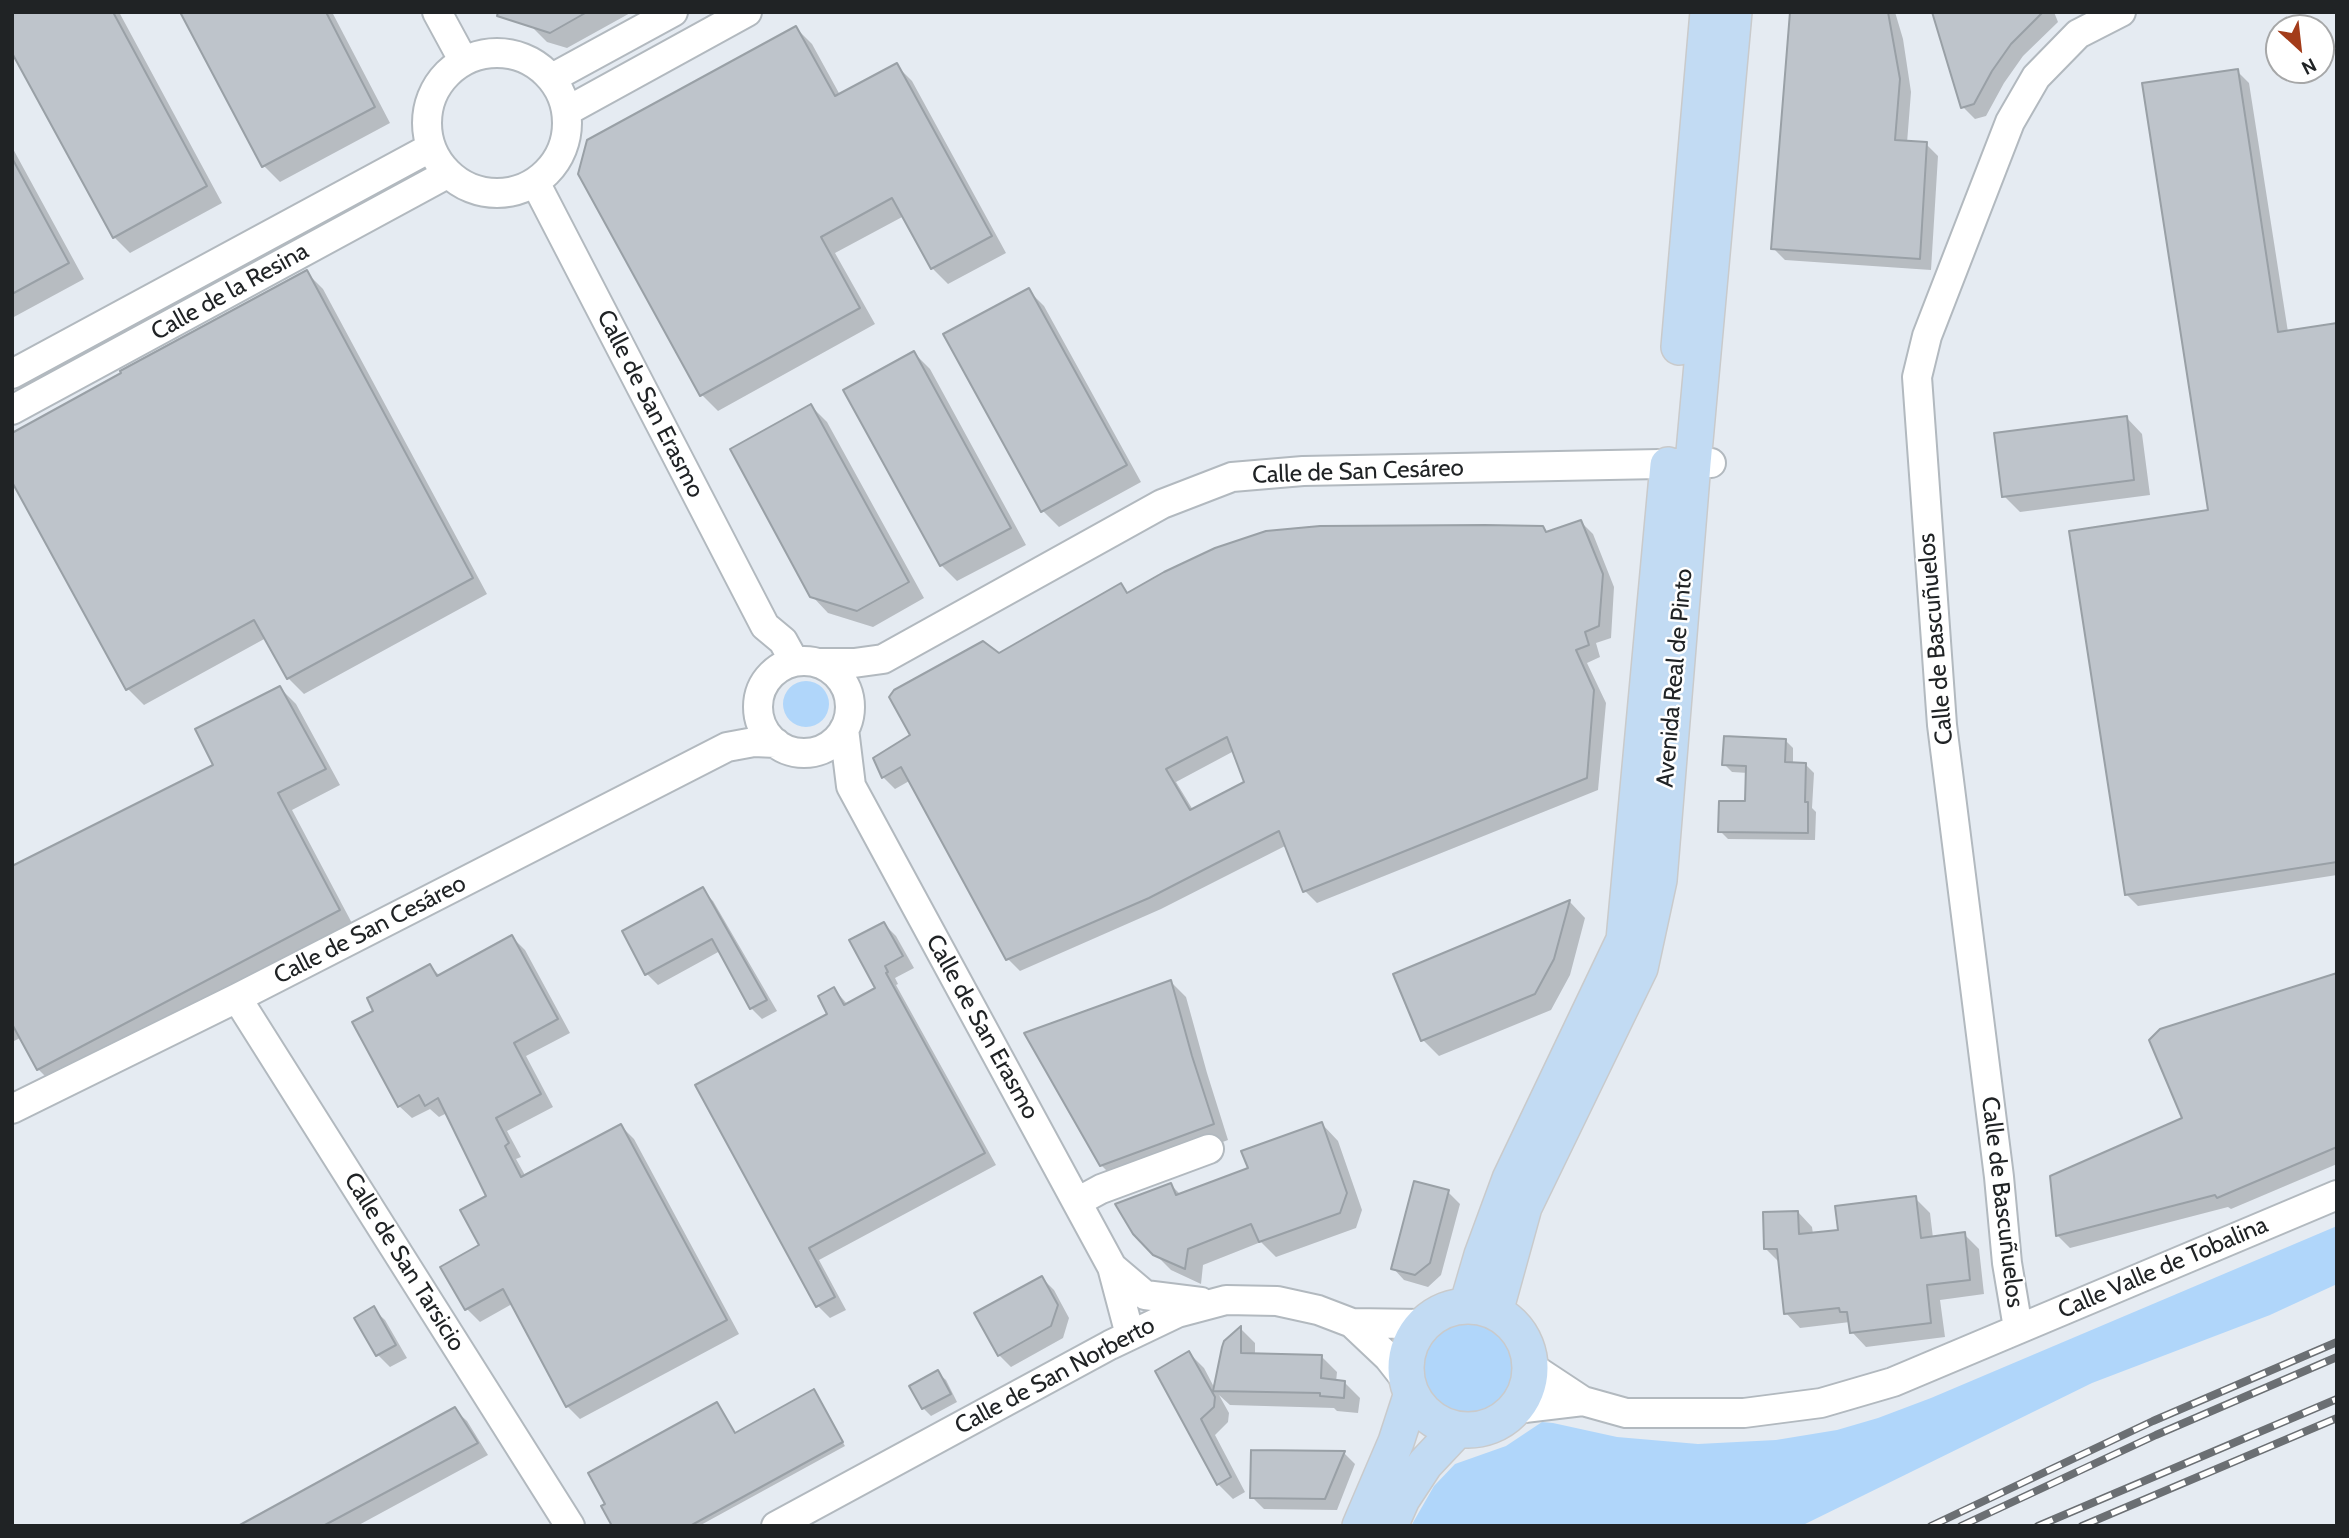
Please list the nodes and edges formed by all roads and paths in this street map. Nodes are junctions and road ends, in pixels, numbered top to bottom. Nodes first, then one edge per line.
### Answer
1 (437, 12) edge
2 (673, 12) edge
3 (747, 12) edge
4 (1708, 12) edge
5 (1734, 12) edge
6 (2121, 12) edge
7 (463, 60) junction
8 (552, 78) junction
9 (566, 111) junction
10 (430, 148) junction
11 (447, 173) junction
12 (536, 182) junction
13 (12, 374) edge
14 (12, 410) edge
15 (1691, 463) junction
16 (883, 659) junction
17 (796, 665) junction
18 (758, 713) junction
19 (848, 719) junction
20 (776, 743) junction
21 (727, 747) junction
22 (808, 753) junction
23 (851, 786) junction
24 (237, 998) junction
25 (12, 1110) edge
26 (1209, 1149) dead end
27 (2337, 1195) edge
28 (1077, 1202) junction
29 (1112, 1267) junction
30 (1210, 1303) junction
31 (1481, 1309) junction
32 (1352, 1323) junction
33 (1423, 1324) junction
34 (2018, 1328) junction
35 (1130, 1335) junction
36 (1530, 1366) junction
37 (1408, 1388) junction
38 (1583, 1401) junction
39 (1516, 1409) junction
40 (1457, 1430) junction
41 (570, 1526) edge
42 (776, 1526) edge
43 (1360, 1526) edge
44 (1390, 1526) edge

1 - 7 street
2 - 8 street
3 - 9 street
4 - 15 main road, Avenida Real de Pinto
5 - 15 main road, Avenida Real de Pinto
6 - 34 street, Calle de Bascuñuelos
7 - 8 street
7 - 10 street
8 - 9 street
9 - 12 street
10 - 11 street
10 - 13 street, Calle de la Resina
11 - 12 street
11 - 14 street, Calle de la Resina
12 - 17 street, Calle de San Erasmo
15 - 16 street, Calle de San Cesáreo
15 - 31 main road, Avenida Real de Pinto
16 - 17 street, Calle de San Cesáreo
16 - 19 street, Calle de San Cesáreo
17 - 18 street
17 - 19 street
18 - 20 street
18 - 21 street, Calle de San Cesáreo
19 - 22 street
19 - 23 street, Calle de San Erasmo
20 - 21 street, Calle de San Cesáreo
20 - 22 street
21 - 24 street, Calle de San Cesáreo
22 - 23 street, Calle de San Erasmo
23 - 28 street, Calle de San Erasmo
24 - 25 street, Calle de San Cesáreo
24 - 41 street, Calle de San Tarsicio
26 - 28 street
27 - 34 street, Calle Valle de Tobalina
28 - 29 street, Calle de San Erasmo
29 - 30 street, Calle de San Erasmo
29 - 35 street, Calle de San Erasmo
30 - 32 street, Calle de San Norberto
30 - 35 street, Calle de San Norberto
31 - 33 main road
31 - 36 main road
32 - 33 street, Calle de San Norberto
32 - 37 street, Calle de San Norberto
33 - 37 main road
34 - 38 street, Calle Valle de Tobalina
35 - 42 street, Calle de San Norberto
36 - 38 street, Calle Valle de Tobalina
36 - 39 main road
37 - 40 main road
37 - 43 main road
38 - 39 street, Calle Valle de Tobalina
39 - 40 main road
40 - 44 main road

